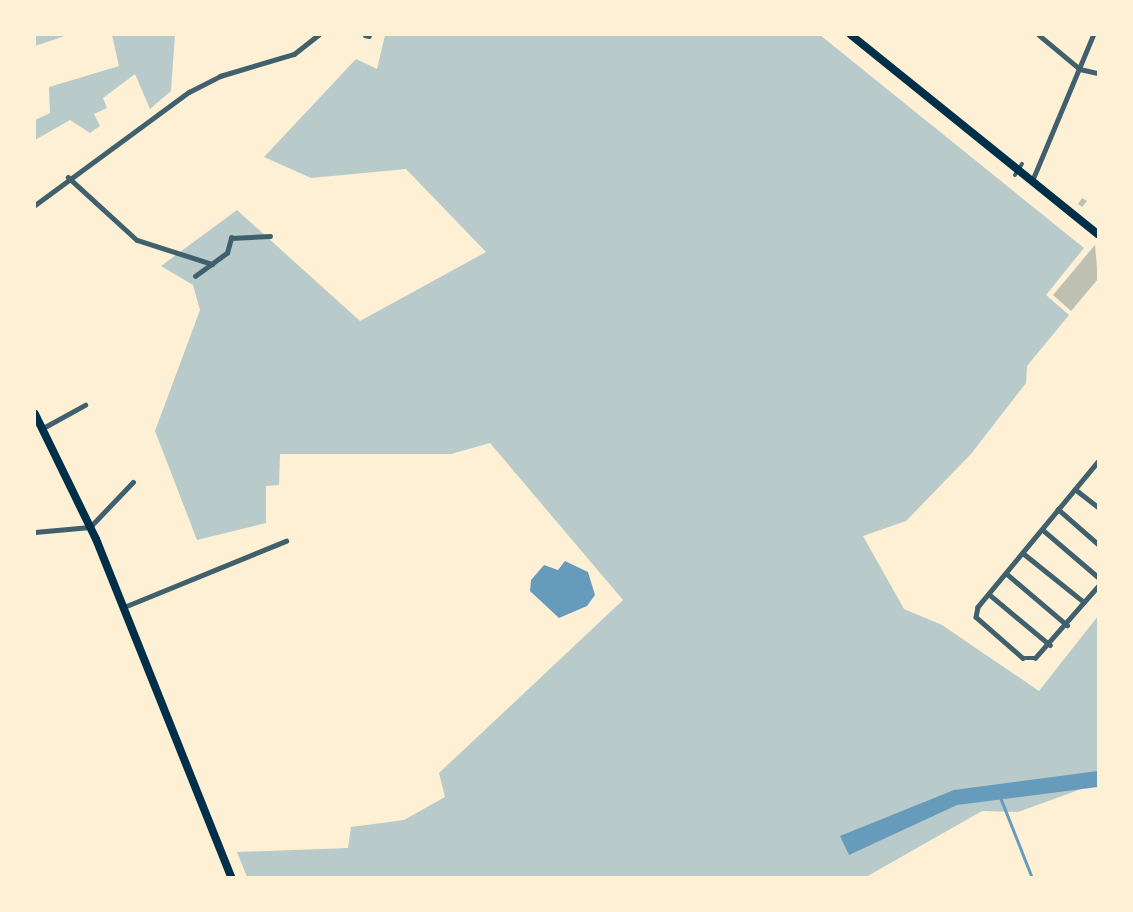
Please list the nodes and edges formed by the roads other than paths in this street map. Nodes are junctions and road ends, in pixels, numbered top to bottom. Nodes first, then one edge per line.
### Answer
1 (318, 35) edge
2 (851, 35) edge
3 (1039, 35) edge
4 (1093, 35) edge
5 (1080, 69) junction
6 (1098, 73) edge
7 (68, 177) junction
8 (1032, 181) junction
9 (35, 205) edge
10 (1098, 234) edge
11 (270, 236) dead end
12 (212, 264) junction
13 (195, 276) dead end
14 (85, 405) dead end
15 (35, 414) edge
16 (43, 428) junction
17 (1098, 462) edge
18 (1096, 469) edge
19 (133, 482) dead end
20 (1075, 488) junction
21 (1098, 507) edge
22 (1058, 509) junction
23 (90, 527) junction
24 (1042, 530) junction
25 (35, 532) edge
26 (286, 541) dead end
27 (1098, 544) edge
28 (1023, 553) junction
29 (1007, 574) junction
30 (1098, 576) edge
31 (1098, 586) edge
32 (990, 595) junction
33 (1084, 602) junction
34 (124, 607) junction
35 (1067, 625) junction
36 (1050, 645) junction
37 (231, 877) edge

1 - 7 street
2 - 8 main road
3 - 5 street
4 - 5 street
5 - 6 street
5 - 8 street
7 - 9 street
7 - 12 street
8 - 10 main road
11 - 12 street
12 - 13 street
14 - 16 street
15 - 16 main road
16 - 23 main road
17 - 18 street
18 - 20 street
19 - 23 street
20 - 21 street
20 - 22 street
22 - 24 street
22 - 27 street
23 - 25 street
23 - 34 main road
24 - 28 street
24 - 30 street
26 - 34 street
28 - 29 street
28 - 33 street
29 - 32 street
29 - 35 street
31 - 33 street
32 - 36 street
32 - 36 street
33 - 35 street
34 - 37 main road
35 - 36 street

